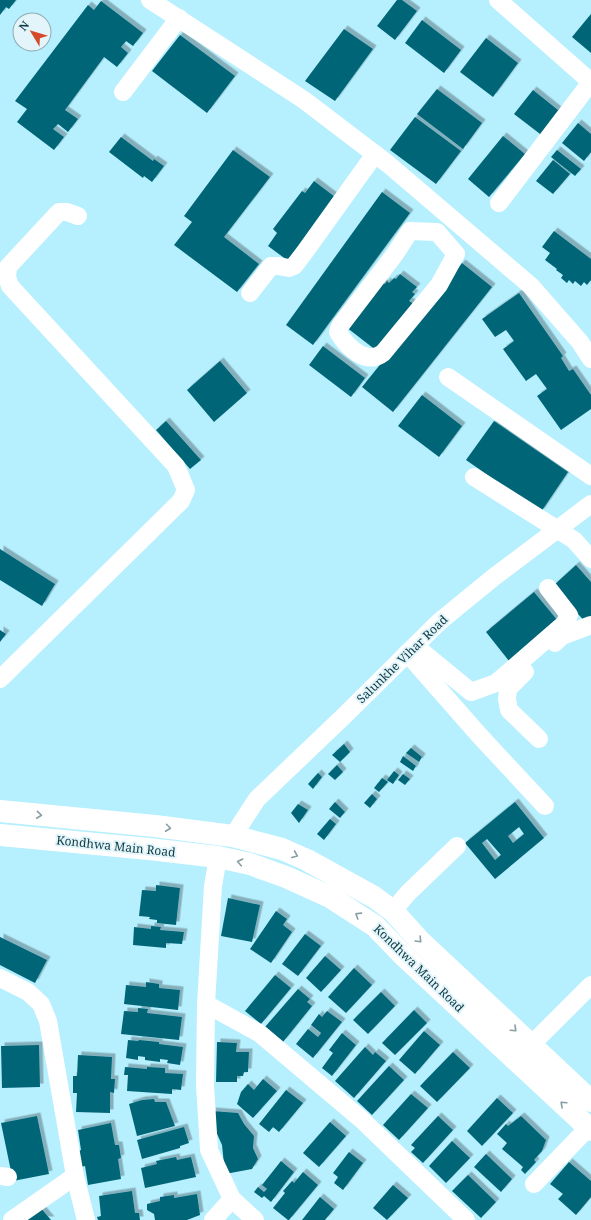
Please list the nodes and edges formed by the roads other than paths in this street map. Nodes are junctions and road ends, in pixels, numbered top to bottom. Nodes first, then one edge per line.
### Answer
1 (498, 0) edge
2 (154, 1) edge
3 (179, 18) junction
4 (591, 82) edge
5 (123, 92) dead end
6 (375, 154) junction
7 (499, 203) dead end
8 (448, 215) junction
9 (78, 216) dead end
10 (437, 232) junction
11 (250, 293) dead end
12 (591, 359) edge
13 (448, 377) dead end
14 (591, 476) edge
15 (474, 477) dead end
16 (591, 504) edge
17 (557, 529) junction
18 (591, 559) edge
19 (548, 588) dead end
20 (591, 625) edge
21 (411, 649) junction
22 (0, 679) edge
23 (539, 739) dead end
24 (545, 806) dead end
25 (0, 811) edge
26 (0, 835) edge
27 (232, 836) junction
28 (457, 846) dead end
29 (218, 857) junction
30 (398, 917) junction
31 (389, 939) junction
32 (0, 978) edge
33 (591, 985) edge
34 (206, 1004) junction
35 (531, 1045) junction
36 (591, 1101) edge
37 (590, 1129) edge
38 (75, 1176) junction
39 (534, 1184) dead end
40 (232, 1199) junction
41 (12, 1220) edge
42 (86, 1220) edge
43 (213, 1220) edge
44 (255, 1220) edge
45 (466, 1220) edge

1 - 4 street
2 - 3 street
3 - 5 street
3 - 6 street
4 - 7 street
6 - 8 street
6 - 11 street
8 - 10 street
8 - 12 street
9 - 22 street
10 - 10 street
13 - 14 street
15 - 17 street
16 - 17 street, Salunkhe Vihar Road
17 - 18 street
17 - 21 street, Salunkhe Vihar Road
19 - 21 street
20 - 23 street
21 - 24 street
21 - 27 street, Salunkhe Vihar Road
25 -> 27 main road, Kondhwa Main Road
26 - 29 main road, Kondhwa Main Road
27 -> 30 main road, Kondhwa Main Road
28 - 30 street
31 -> 29 main road, Kondhwa Main Road
29 - 34 street
30 - 31 main road
30 -> 35 main road, Kondhwa Main Road
37 -> 31 main road, Kondhwa Main Road
32 - 38 street
33 - 35 street
34 - 40 street
34 - 45 street
35 - 36 main road, Kondhwa Main Road
37 - 39 street
38 - 41 street
38 - 42 street
40 - 43 street
40 - 44 street

